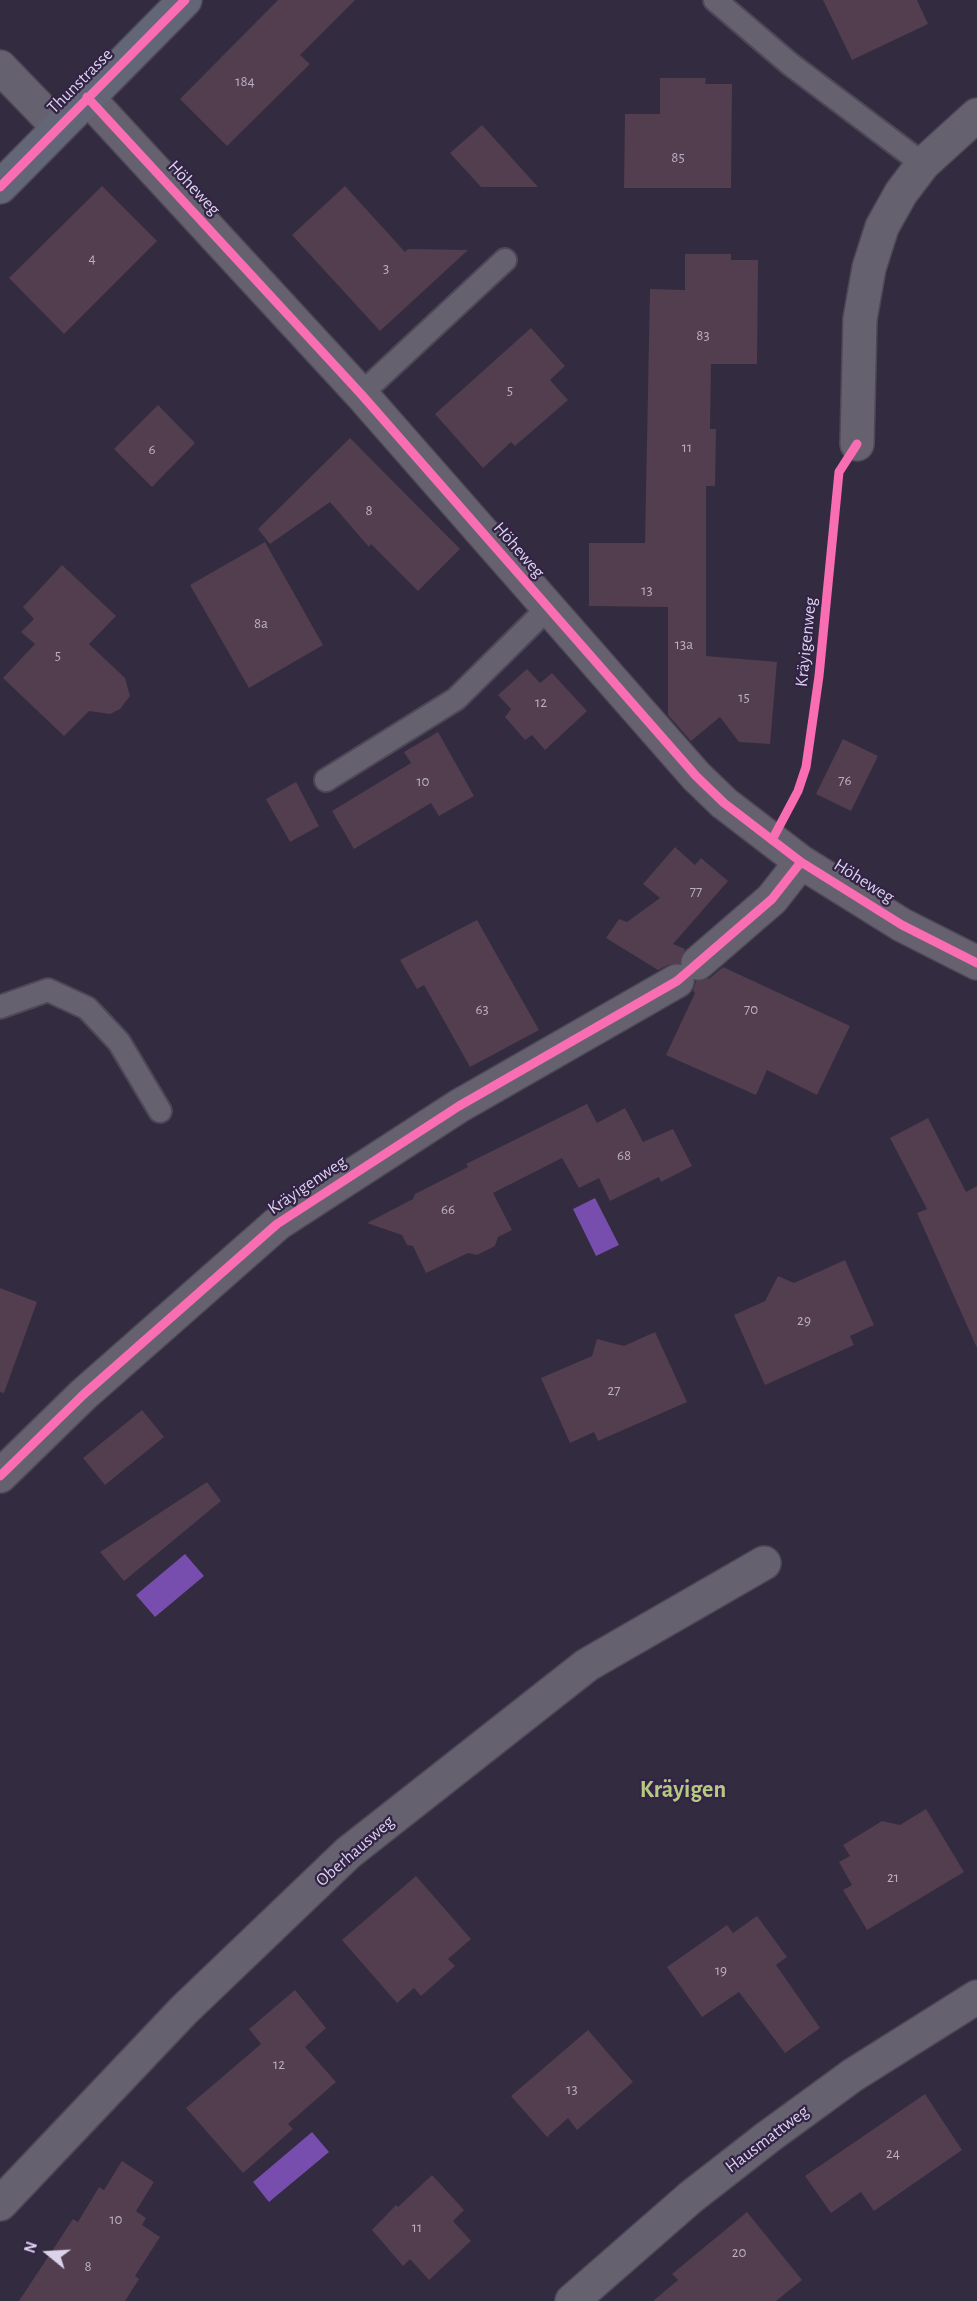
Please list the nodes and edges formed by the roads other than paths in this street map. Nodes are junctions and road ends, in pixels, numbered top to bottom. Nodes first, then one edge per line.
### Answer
1 (185, 0) edge
2 (715, 0) edge
3 (0, 67) edge
4 (87, 97) junction
5 (977, 115) edge
6 (58, 127) junction
7 (923, 164) junction
8 (0, 187) edge
9 (505, 260) dead end
10 (361, 394) junction
11 (857, 444) dead end
12 (549, 608) junction
13 (326, 780) dead end
14 (801, 862) junction
15 (977, 963) edge
16 (0, 1007) edge
17 (160, 1111) dead end
18 (0, 1476) edge
19 (764, 1563) dead end
20 (977, 1997) edge
21 (0, 2204) edge
22 (572, 2301) edge

1 - 4 main road, Thunstrasse
2 - 7 lane
3 - 6 street
4 - 6 main road, Thunstrasse
4 - 10 street, Höheweg
5 - 7 street
6 - 8 main road, Thunstrasse
7 - 11 street
9 - 10 lane
10 - 12 street, Höheweg
12 - 13 lane
12 - 14 street, Höheweg
14 - 15 street, Höheweg
14 - 18 street, Kräyigenweg
16 - 17 lane
19 - 21 street, Oberhausweg
20 - 22 street, Hausmattweg

